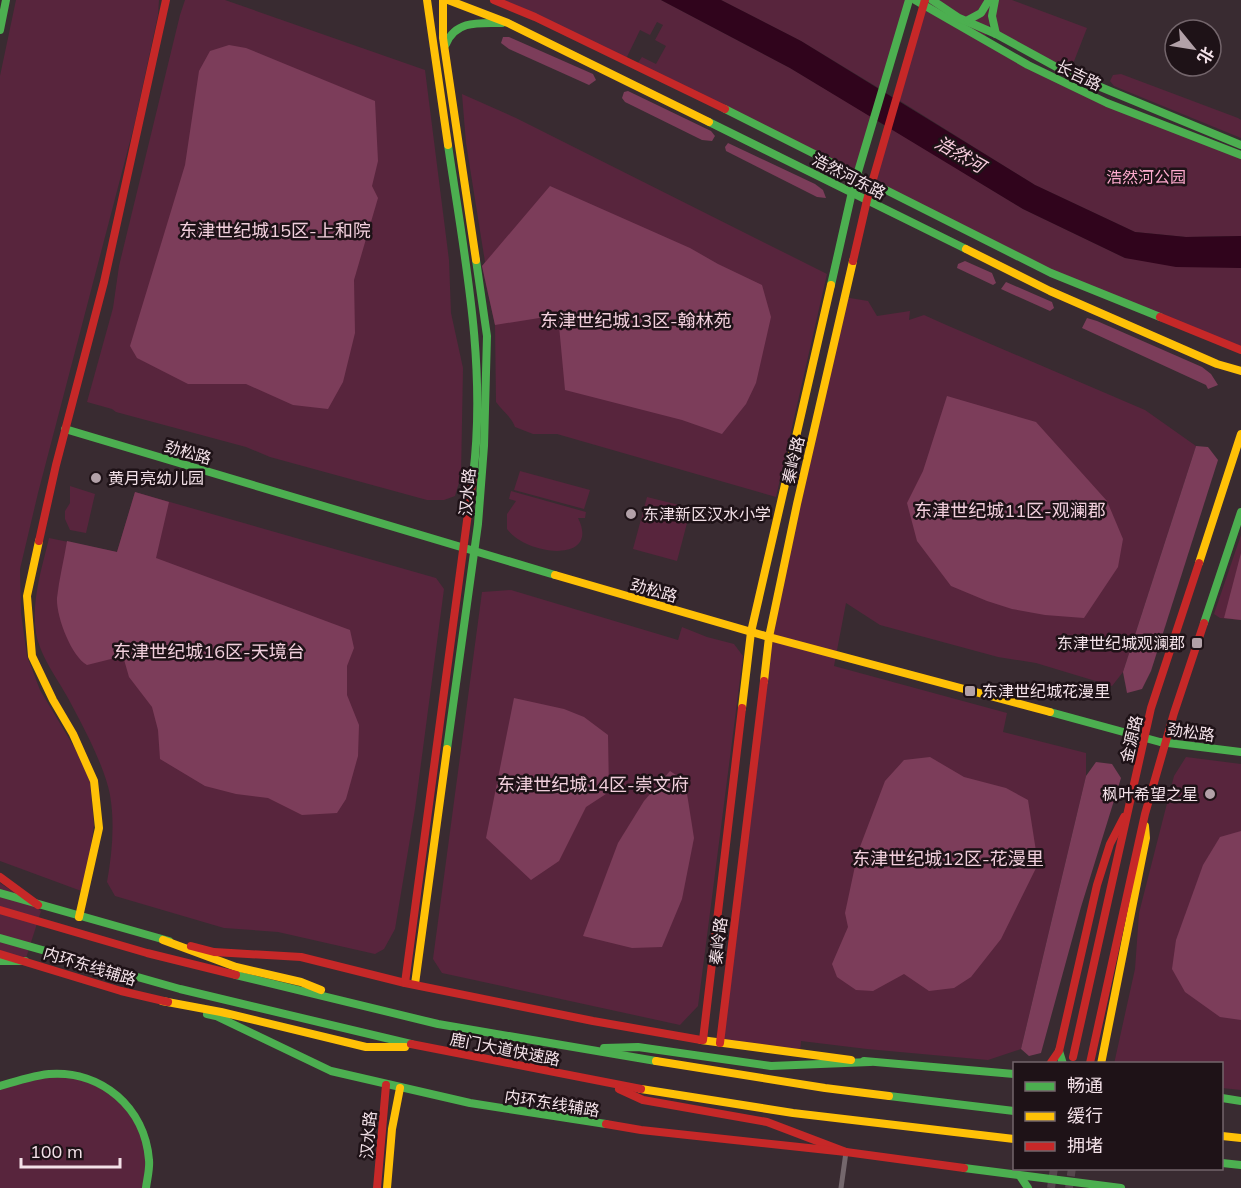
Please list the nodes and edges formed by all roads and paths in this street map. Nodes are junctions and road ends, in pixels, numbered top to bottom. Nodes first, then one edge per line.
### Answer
1 (6, 0) edge
2 (166, 0) edge
3 (426, 0) edge
4 (446, 0) edge
5 (494, 0) edge
6 (909, 0) edge
7 (915, 0) edge
8 (932, 0) edge
9 (989, 0) edge
10 (995, 0) edge
11 (924, 3) edge
12 (966, 21) junction
13 (508, 23) junction
14 (0, 30) edge
15 (996, 34) junction
16 (445, 48) junction
17 (1241, 145) edge
18 (1241, 154) edge
19 (857, 176) junction
20 (872, 183) junction
21 (852, 192) junction
22 (867, 200) junction
23 (1241, 350) edge
24 (1241, 371) edge
25 (65, 429) junction
26 (1241, 434) edge
27 (1241, 512) edge
28 (464, 549) junction
29 (474, 552) junction
30 (752, 632) junction
31 (769, 637) junction
32 (1145, 738) junction
33 (1166, 742) junction
34 (1241, 752) edge
35 (1129, 808) junction
36 (1145, 814) junction
37 (0, 877) edge
38 (0, 893) edge
39 (38, 905) junction
40 (0, 910) edge
41 (79, 916) junction
42 (0, 938) edge
43 (163, 940) junction
44 (0, 954) edge
45 (0, 961) edge
46 (25, 961) junction
47 (405, 983) junction
48 (415, 984) junction
49 (162, 1001) junction
50 (352, 1003) junction
51 (703, 1040) junction
52 (720, 1043) junction
53 (427, 1048) junction
54 (582, 1049) junction
55 (1059, 1051) junction
56 (1073, 1057) dead end
57 (1100, 1061) edge
58 (870, 1062) junction
59 (1051, 1062) edge
60 (1062, 1062) edge
61 (1090, 1062) edge
62 (1013, 1074) edge
63 (605, 1083) junction
64 (386, 1085) junction
65 (0, 1086) edge
66 (400, 1088) junction
67 (1223, 1098) edge
68 (1241, 1101) edge
69 (1013, 1111) edge
70 (1223, 1136) edge
71 (1241, 1138) edge
72 (1013, 1139) edge
73 (846, 1152) junction
74 (1223, 1163) edge
75 (1241, 1165) edge
76 (1020, 1176) junction
77 (1097, 1187) edge
78 (146, 1188) edge
79 (377, 1188) edge
80 (387, 1188) edge
81 (841, 1188) edge
82 (1028, 1188) edge
83 (1121, 1188) edge

1 - 14 main road
2 - 25 main road
3 - 28 main road, 汉水路
4 - 13 main road, 浩然河东路
4 - 16 main road, 汉水路
5 - 19 main road, 浩然河东路
6 - 19 main road, 秦岭路
7 - 11 main road, 长吉路
8 - 12 main road, 长吉路
9 - 12 main road
10 - 15 main road
11 - 18 main road, 长吉路
11 - 20 main road, 秦岭路
12 - 15 main road, 长吉路
13 - 16 main road
13 - 21 main road, 浩然河东路
15 - 17 main road, 长吉路
16 - 29 main road, 汉水路
19 - 20 main road, 浩然河东路
19 - 21 main road, 秦岭路
20 - 22 main road, 秦岭路
20 - 23 main road, 浩然河东路
21 - 22 main road, 浩然河东路
21 - 30 main road, 秦岭路
22 - 24 main road, 浩然河东路
22 - 31 main road, 秦岭路
25 - 28 main road, 劲松路
25 - 41 main road
26 - 32 main road, 金源路
27 - 33 main road, 金源路
28 - 29 main road, 劲松路
28 - 47 main road, 汉水路
29 - 30 main road, 劲松路
29 - 48 main road, 汉水路
30 - 31 main road, 劲松路
30 - 51 main road, 秦岭路
31 - 32 main road, 劲松路
31 - 52 main road, 秦岭路
32 - 33 main road, 劲松路
32 - 35 main road, 金源路
33 - 34 main road, 劲松路
33 - 36 main road, 金源路
35 - 55 main road
35 - 56 main road, 金源路
36 - 57 main road
36 - 61 main road, 金源路
37 - 39 main road
38 - 39 main road
39 - 41 main road
40 - 50 main road, 鹿门大道快速路
41 - 43 main road
42 - 53 main road, 鹿门大道快速路
43 - 47 main road
43 - 50 main road
44 - 46 main road, 内环东线辅路
45 - 46 main road
46 - 49 main road, 内环东线辅路
47 - 48 main road
48 - 51 main road
49 - 53 main road
49 - 64 main road, 内环东线辅路
50 - 54 main road, 鹿门大道快速路
51 - 52 main road
52 - 58 main road
53 - 63 main road, 鹿门大道快速路
54 - 58 main road
54 - 69 main road, 鹿门大道快速路
55 - 59 main road
55 - 60 main road
58 - 62 main road
63 - 72 main road, 鹿门大道快速路
63 - 73 main road
64 - 66 main road, 内环东线辅路
64 - 79 main road, 汉水路
65 - 78 main road
66 - 73 main road, 内环东线辅路
66 - 80 main road, 汉水路
67 - 68 main road
70 - 71 main road
73 - 76 main road, 内环东线辅路
73 - 81 street
74 - 75 main road
76 - 77 main road, 内环东线辅路
76 - 82 main road
77 - 83 main road, 内环东线辅路

